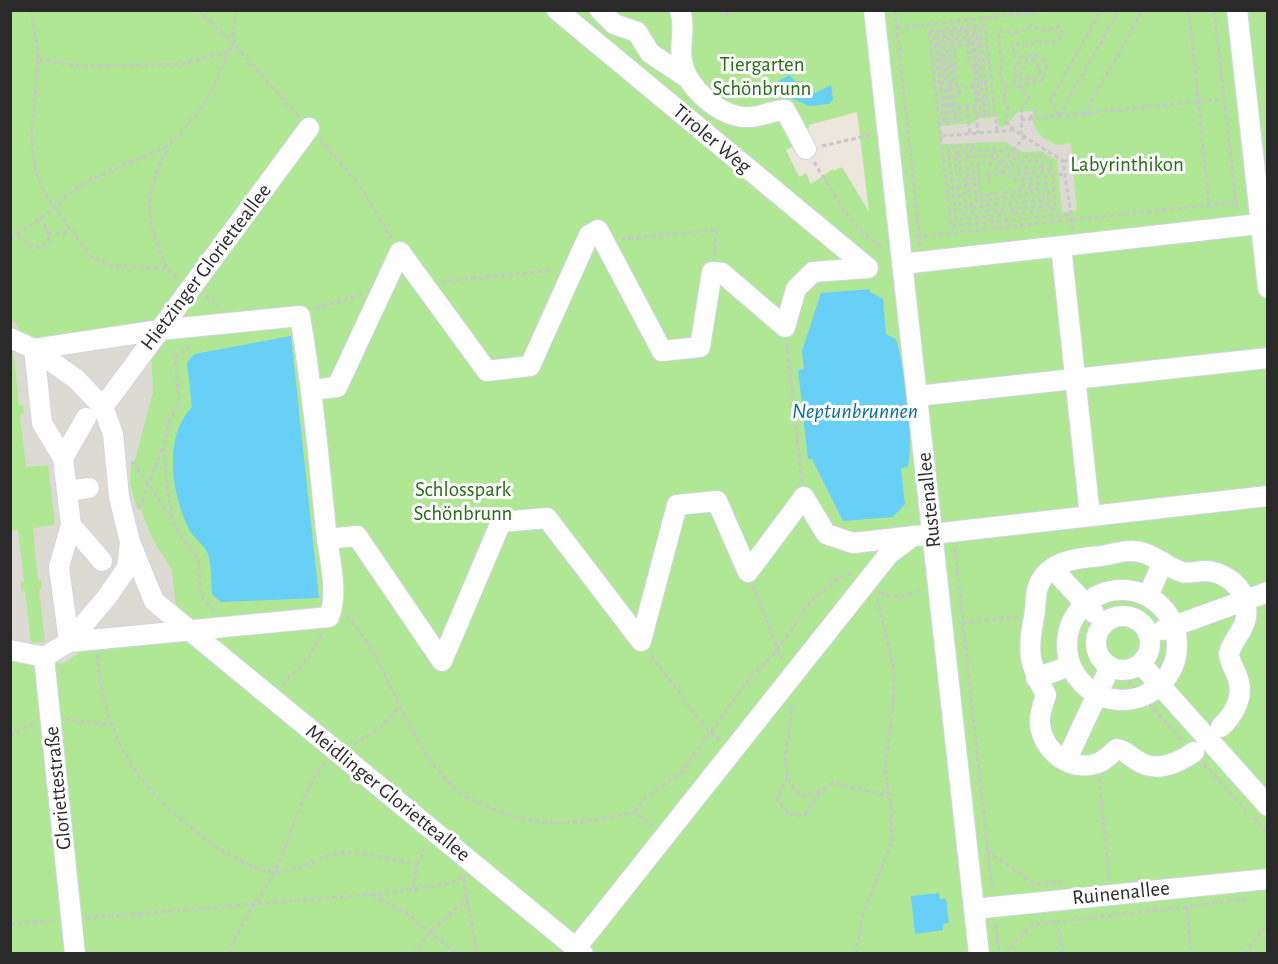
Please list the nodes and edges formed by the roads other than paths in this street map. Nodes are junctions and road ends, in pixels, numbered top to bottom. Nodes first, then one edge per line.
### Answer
1 (556, 10) edge
2 (600, 10) edge
3 (680, 10) edge
4 (874, 10) edge
5 (1237, 10) edge
6 (689, 78) junction
7 (309, 128) road end
8 (806, 149) road end
9 (1264, 224) edge
10 (1068, 245) junction
11 (912, 263) junction
12 (1268, 288) edge
13 (160, 330) junction
14 (10, 338) edge
15 (34, 349) junction
16 (1268, 358) edge
17 (1075, 379) junction
18 (312, 390) junction
19 (917, 396) junction
20 (94, 409) junction
21 (63, 458) junction
22 (118, 485) junction
23 (67, 491) junction
24 (1268, 496) edge
25 (1090, 516) junction
26 (71, 525) junction
27 (129, 534) junction
28 (924, 535) junction
29 (327, 539) junction
30 (1163, 562) junction
31 (109, 568) junction
32 (1053, 569) junction
33 (1268, 592) edge
34 (1148, 596) junction
35 (1244, 599) junction
36 (1084, 604) junction
37 (1104, 624) junction
38 (1173, 626) junction
39 (192, 632) junction
40 (1149, 635) junction
41 (69, 642) junction
42 (10, 650) edge
43 (44, 657) junction
44 (1141, 664) junction
45 (1070, 666) junction
46 (1110, 667) junction
47 (1036, 678) junction
48 (1160, 686) junction
49 (1097, 695) junction
50 (1221, 727) dead end
51 (1194, 752) dead end
52 (1066, 761) junction
53 (1268, 806) edge
54 (1268, 879) edge
55 (975, 909) junction
56 (579, 951) edge
57 (75, 954) edge
58 (979, 954) edge

1 - 18 street, Tiroler Weg
2 - 6 street
3 - 6 street
4 - 11 street, Rustenallee
5 - 9 street
6 - 8 street
7 - 13 street, Hietzinger Glorietteallee
9 - 10 street
9 - 12 street
10 - 11 street
10 - 17 street
11 - 19 street, Rustenallee
13 - 15 street
13 - 18 street
13 - 20 street, Hietzinger Glorietteallee
14 - 15 street
15 - 20 street
15 - 21 street
16 - 17 street
17 - 19 street
17 - 25 street
18 - 29 street
19 - 28 street, Rustenallee
20 - 21 street, Hietzinger Glorietteallee
20 - 22 street
21 - 23 street
22 - 23 street
22 - 27 street
23 - 26 street
24 - 25 street
25 - 28 street
26 - 31 street
26 - 41 street
27 - 31 street
27 - 39 street, Meidlinger Glorietteallee
28 - 29 street
28 - 55 street, Rustenallee
28 - 56 street
29 - 39 street
30 - 32 street
30 - 34 street
30 - 35 street
31 - 41 street
32 - 36 street
32 - 47 street
33 - 35 street
34 - 36 street
34 - 38 street
35 - 38 street
35 - 50 street
36 - 37 street
36 - 45 street
37 - 40 street
37 - 46 street
38 - 40 street
38 - 48 street
39 - 41 street
39 - 56 street, Meidlinger Glorietteallee
40 - 44 street
41 - 43 street
42 - 43 street
43 - 57 street, Gloriettestraße
44 - 46 street
44 - 48 street
45 - 47 street
45 - 49 street
46 - 49 street
47 - 52 street
48 - 49 street
48 - 53 street
49 - 52 street
51 - 52 street
54 - 55 street, Ruinenallee
55 - 58 street, Rustenallee

